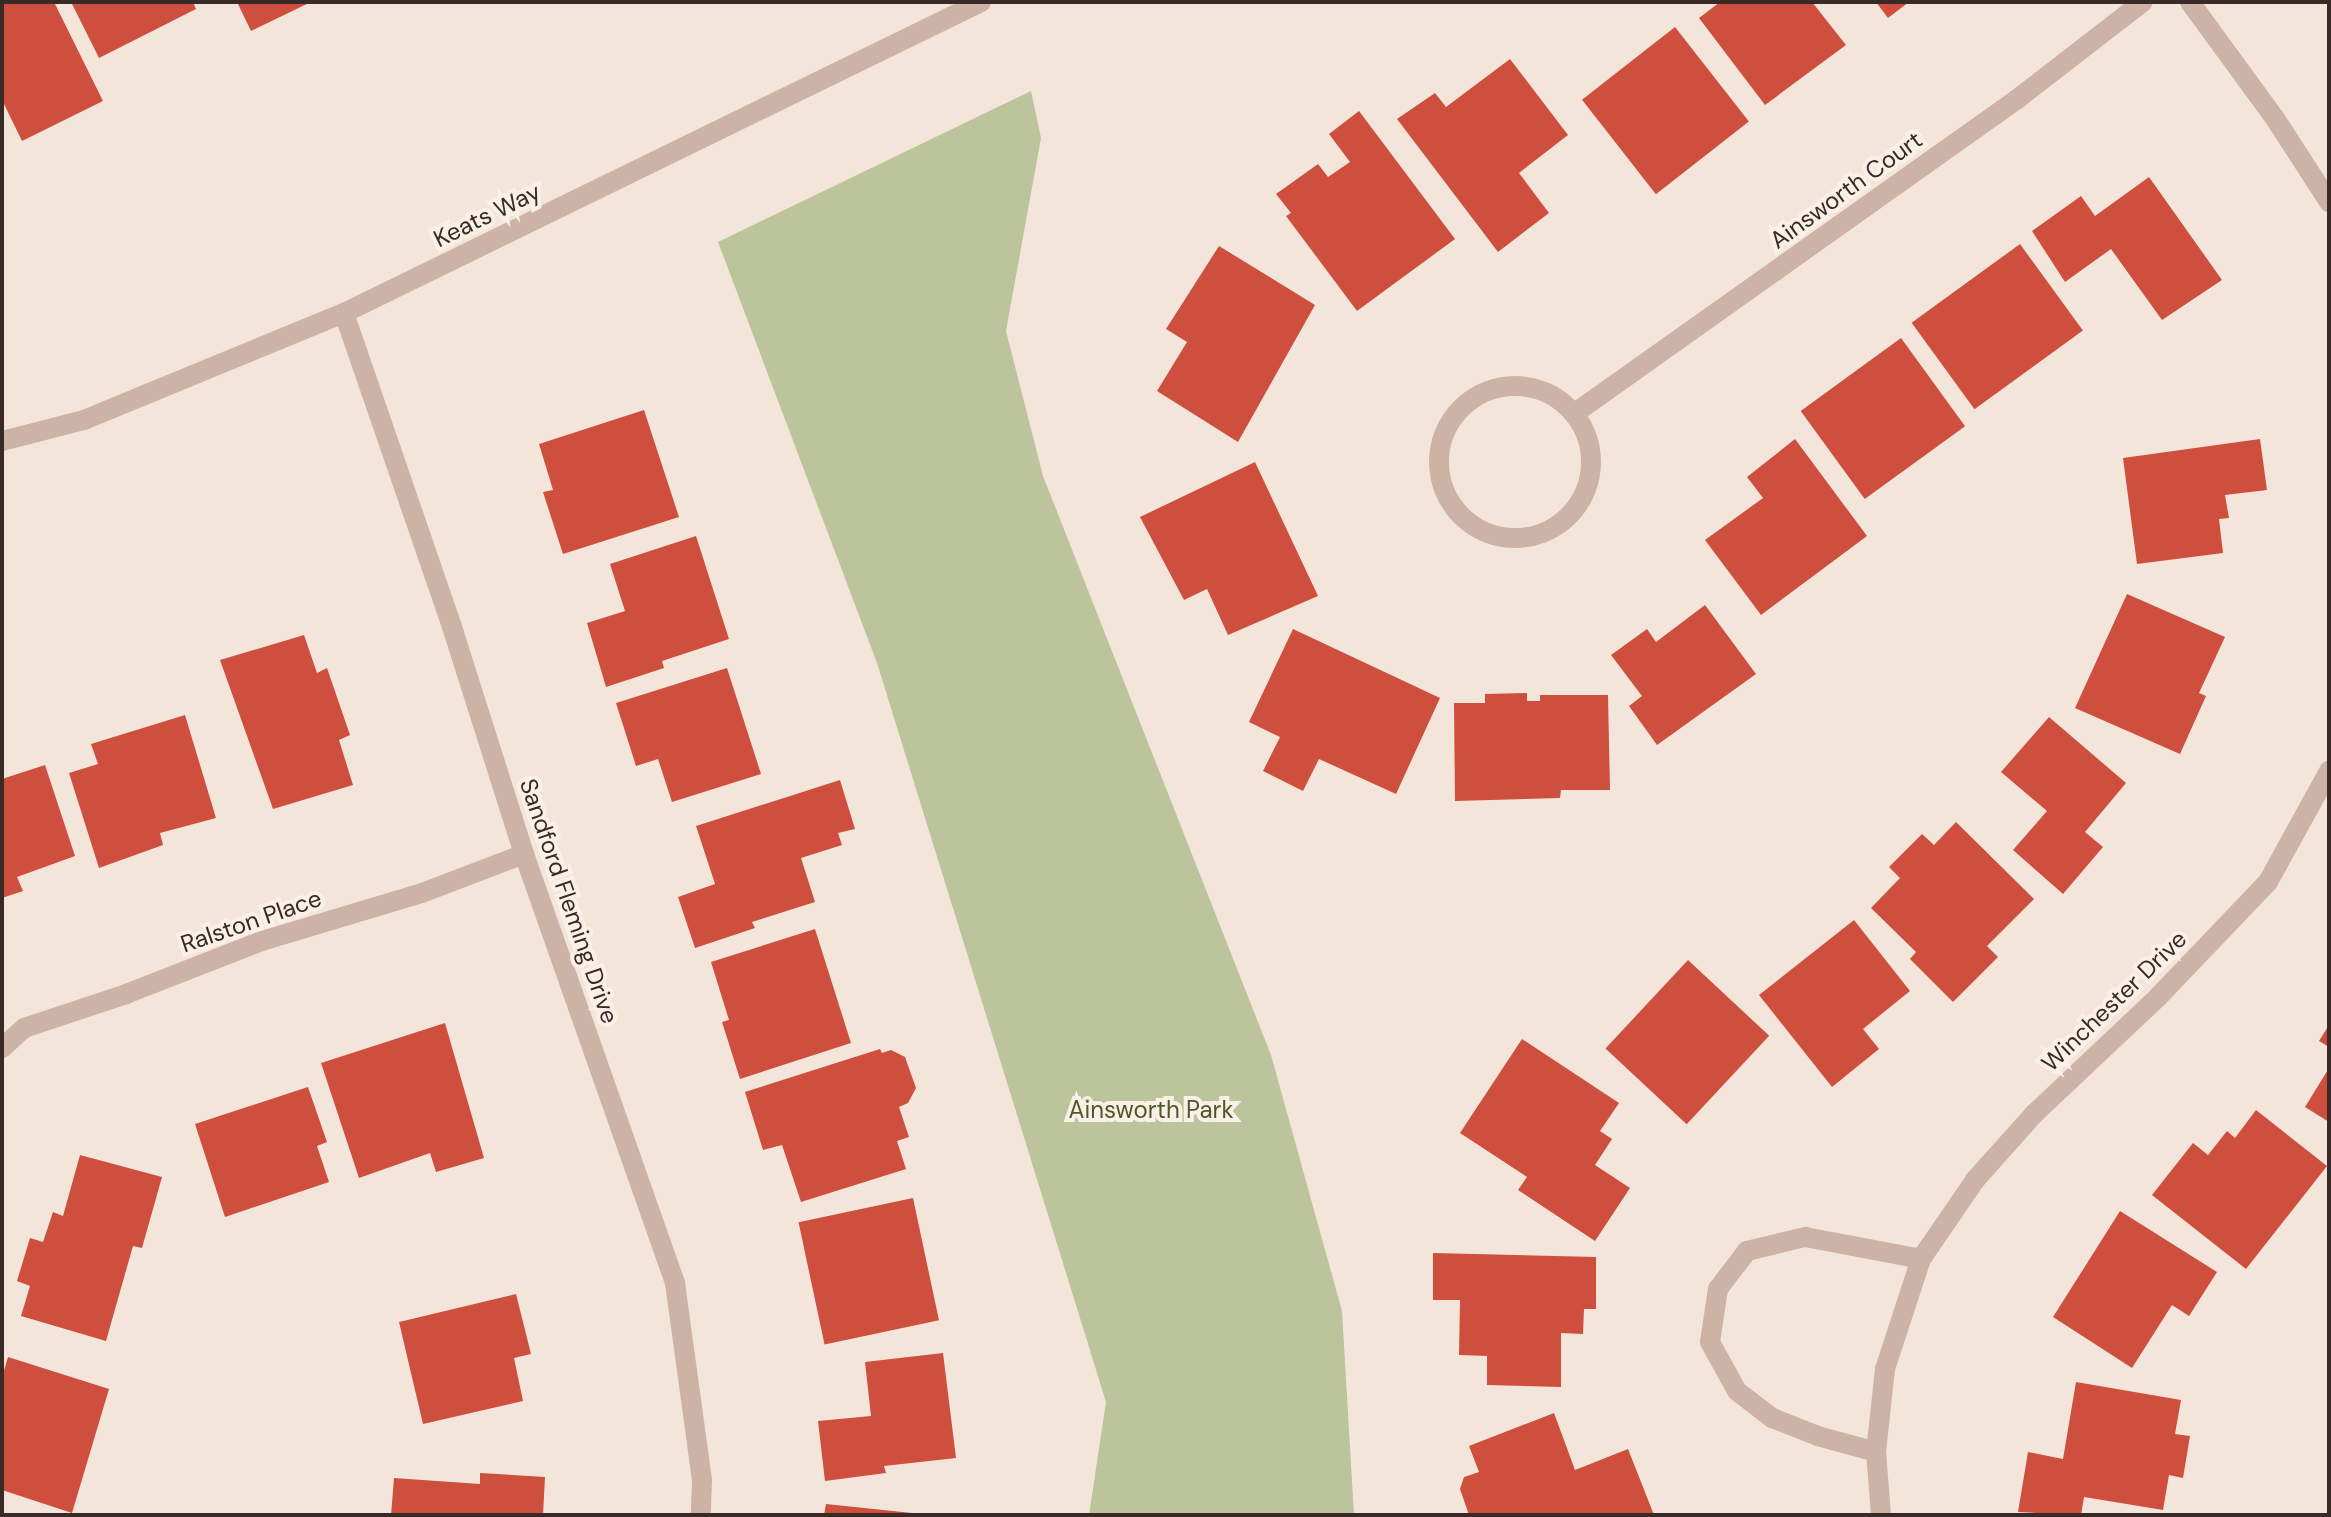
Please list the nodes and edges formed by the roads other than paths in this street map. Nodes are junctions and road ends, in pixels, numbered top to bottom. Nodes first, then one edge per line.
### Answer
1 (981, 2) edge
2 (2143, 2) edge
3 (2190, 2) edge
4 (2329, 202) edge
5 (344, 313) junction
6 (1575, 413) junction
7 (2, 441) edge
8 (2329, 771) edge
9 (524, 854) junction
10 (2, 1048) edge
11 (1921, 1259) junction
12 (1876, 1452) junction
13 (701, 1515) edge
14 (1881, 1515) edge

1 - 5 street, Keats Way
2 - 6 street, Ainsworth Court
3 - 4 street
5 - 7 street, Keats Way
5 - 9 street, Sandford Fleming Drive
6 - 6 street
8 - 11 street, Winchester Drive
9 - 10 street, Ralston Place
9 - 13 street, Sandford Fleming Drive
11 - 12 street, Winchester Drive
11 - 12 street
12 - 14 street, Winchester Drive

